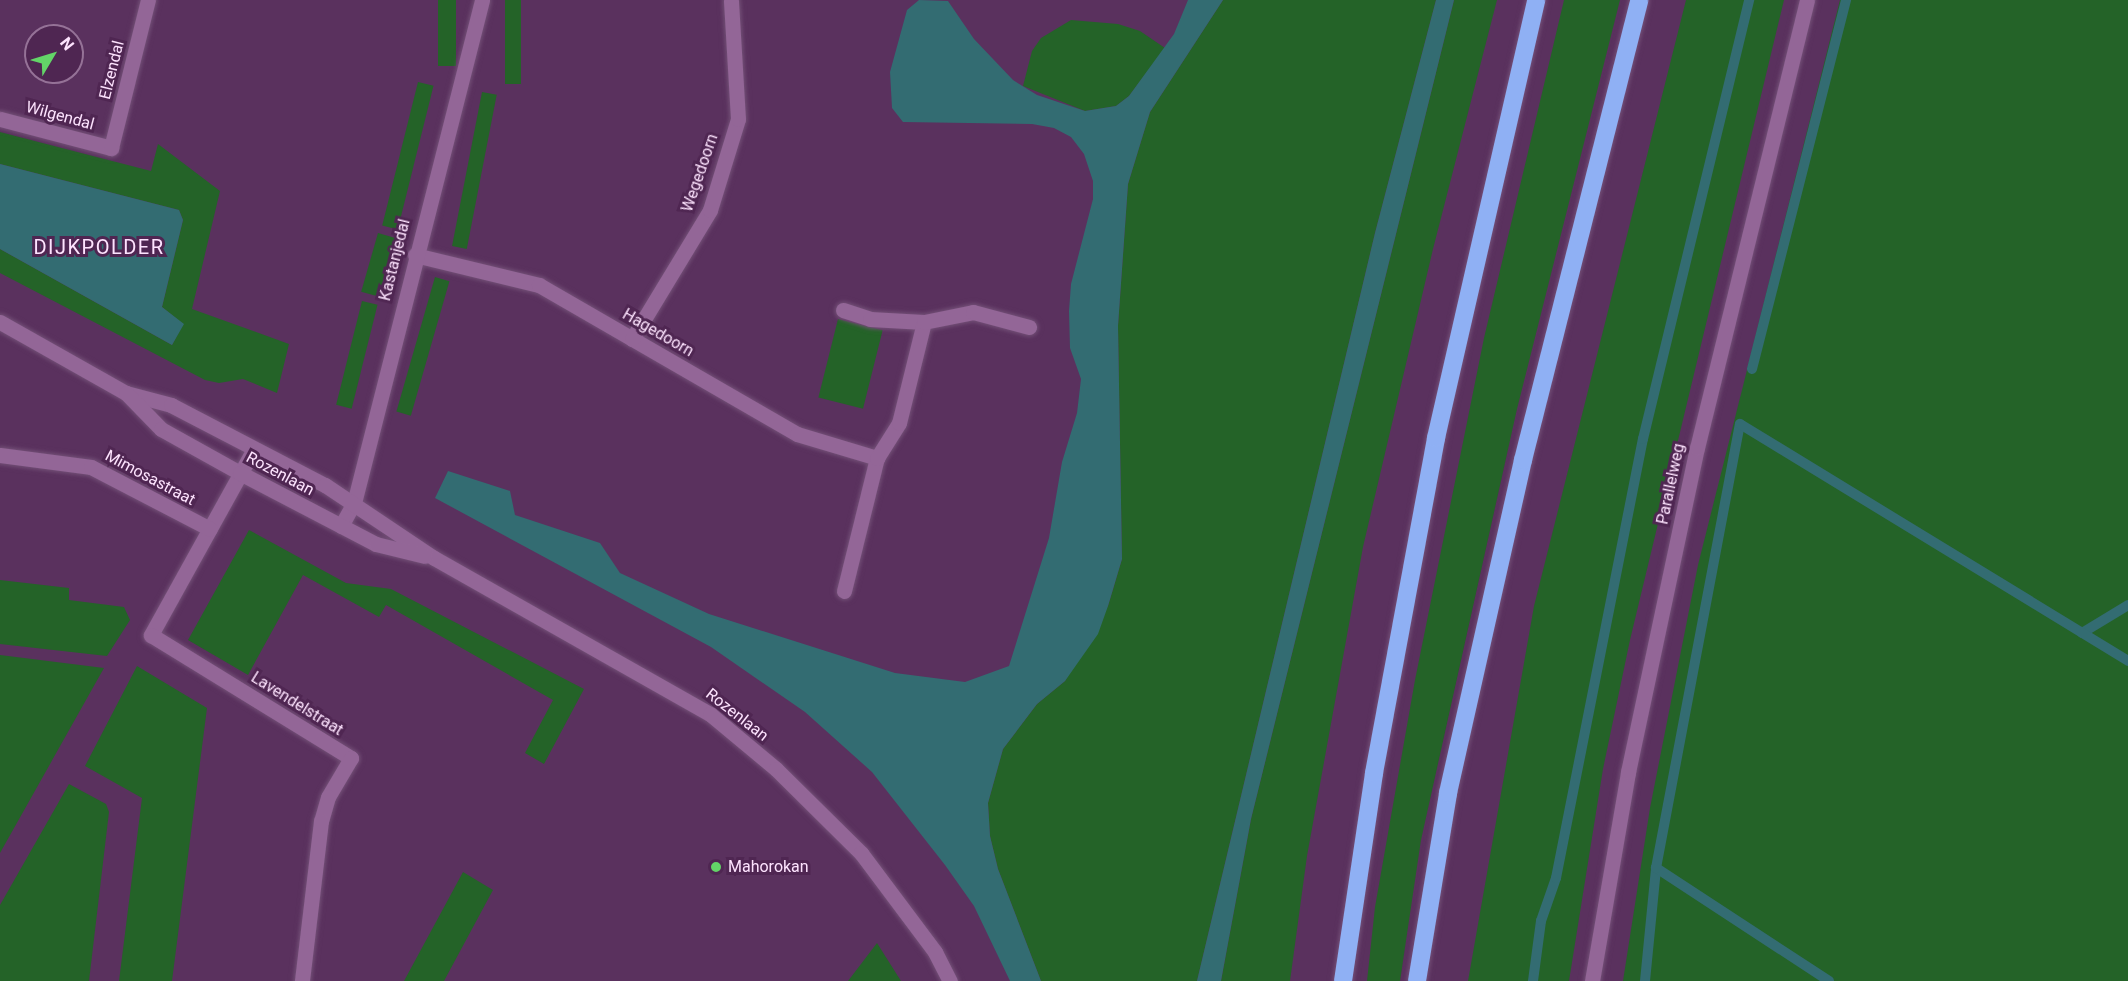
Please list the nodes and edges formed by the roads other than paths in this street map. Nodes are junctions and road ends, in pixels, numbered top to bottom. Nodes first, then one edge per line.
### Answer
1 (148, 0) edge
2 (482, 0) edge
3 (731, 0) edge
4 (1536, 0) edge
5 (1639, 0) edge
6 (1807, 0) edge
7 (0, 119) edge
8 (111, 148) joint
9 (415, 255) junction
10 (843, 310) dead end
11 (0, 322) edge
12 (924, 322) junction
13 (1029, 327) dead end
14 (632, 339) junction
15 (126, 393) junction
16 (254, 449) junction
17 (0, 455) edge
18 (877, 458) junction
19 (240, 474) junction
20 (354, 503) junction
21 (341, 526) junction
22 (210, 529) junction
23 (434, 558) junction
24 (844, 591) dead end
25 (302, 981) edge
26 (950, 981) edge
27 (1343, 981) edge
28 (1417, 981) edge
29 (1592, 981) edge

1 - 8 street, Elzendal
2 - 9 street, Kastanjedal
3 - 14 street, Wegedoorn
4 - 27 highway
5 - 28 highway
6 - 29 street, Parallelweg
7 - 8 street, Wilgendal
9 - 14 street, Hagedoorn
9 - 20 street, Kastanjedal
10 - 12 street
11 - 15 street, Rozenlaan
12 - 13 street
12 - 18 street
14 - 18 street, Hagedoorn
15 - 16 street, Rozenlaan
15 - 19 street, Rozenlaan
16 - 19 street
16 - 20 street, Rozenlaan
17 - 22 street, Mimosastraat
18 - 24 street
19 - 21 street, Rozenlaan
19 - 22 street
20 - 21 street, Kastanjedal
20 - 23 street, Rozenlaan
21 - 23 street, Rozenlaan
22 - 25 street, Lavendelstraat
23 - 26 street, Rozenlaan

